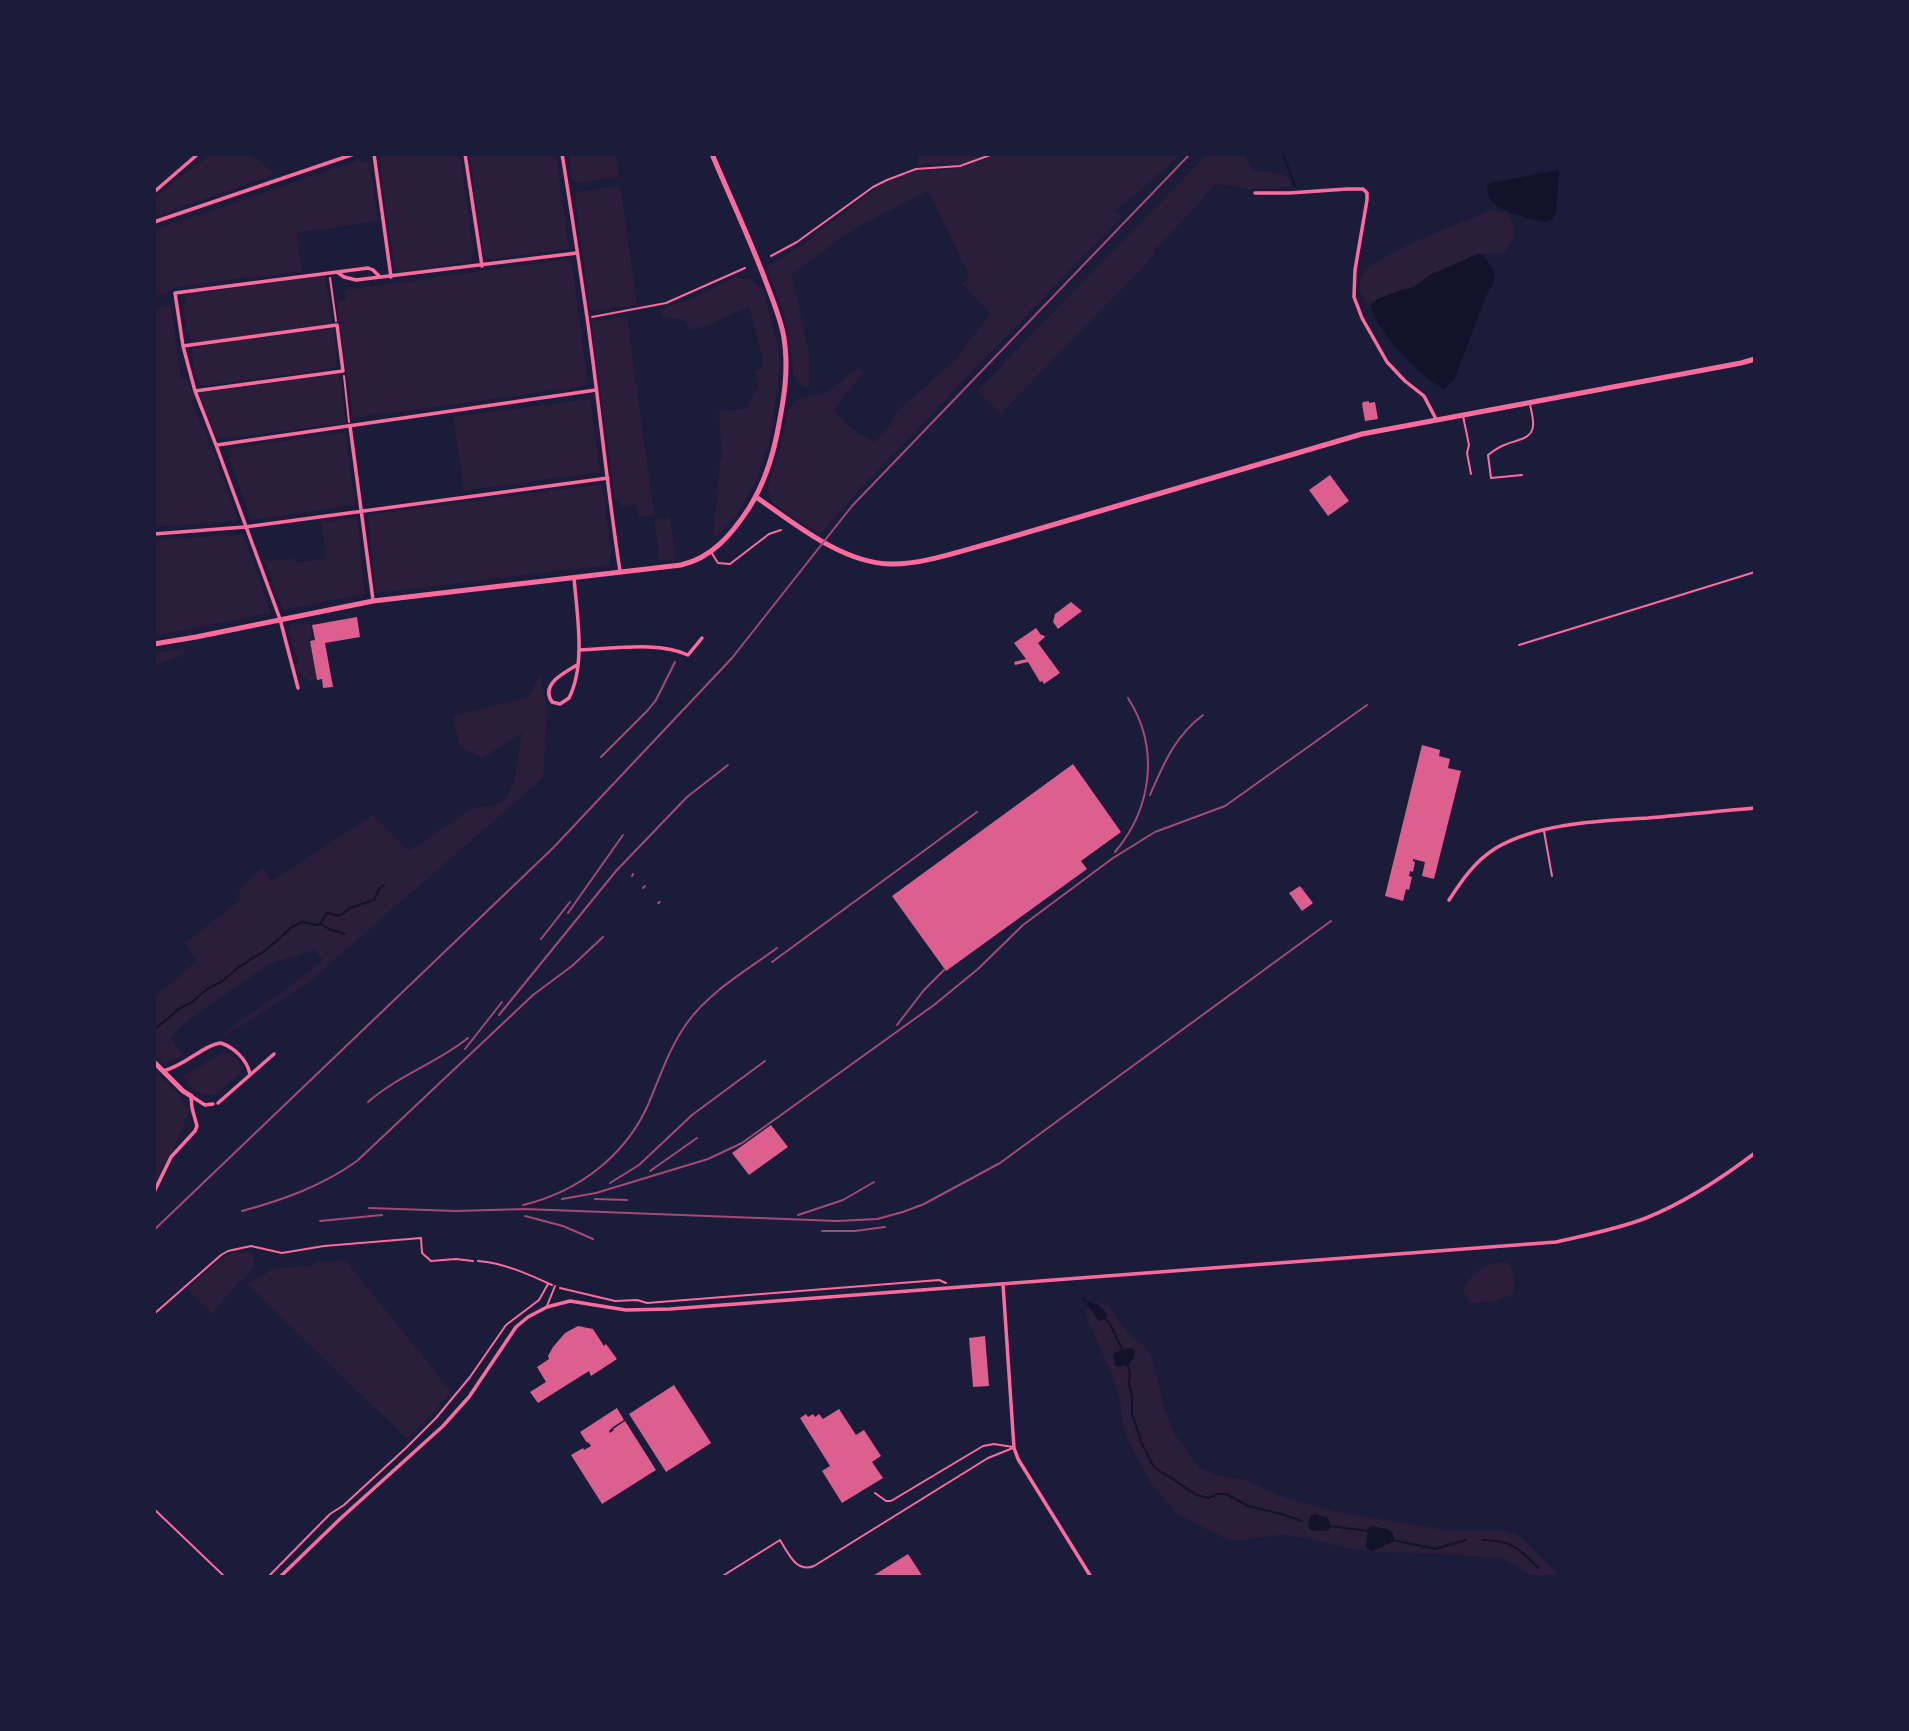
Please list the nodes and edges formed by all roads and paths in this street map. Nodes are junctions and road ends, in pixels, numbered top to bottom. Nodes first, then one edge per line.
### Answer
1 (198, 154) edge
2 (354, 154) edge
3 (374, 154) edge
4 (465, 154) edge
5 (562, 154) edge
6 (712, 154) edge
7 (993, 154) edge
8 (154, 192) edge
9 (1255, 193) dead end
10 (154, 222) edge
11 (577, 253) junction
12 (771, 256) dead end
13 (482, 266) junction
14 (746, 268) dead end
15 (336, 271) junction
16 (329, 272) junction
17 (380, 277) junction
18 (391, 277) junction
19 (587, 317) junction
20 (337, 325) junction
21 (183, 346) junction
22 (1755, 359) edge
23 (343, 371) junction
24 (596, 390) junction
25 (195, 391) junction
26 (1530, 402) junction
27 (1463, 415) junction
28 (1436, 419) junction
29 (350, 426) junction
30 (216, 445) junction
31 (1471, 474) dead end
32 (1522, 475) dead end
33 (608, 478) junction
34 (756, 497) junction
35 (360, 511) junction
36 (245, 527) junction
37 (780, 530) dead end
38 (154, 534) edge
39 (711, 552) junction
40 (1755, 572) edge
41 (621, 573) junction
42 (574, 578) junction
43 (373, 601) junction
44 (280, 619) junction
45 (702, 638) dead end
46 (154, 644) edge
47 (1519, 645) dead end
48 (579, 650) junction
49 (577, 665) junction
50 (298, 688) dead end
51 (1755, 808) edge
52 (1544, 830) junction
53 (1552, 876) dead end
54 (1449, 900) dead end
55 (274, 1054) dead end
56 (154, 1062) edge
57 (163, 1071) junction
58 (250, 1073) junction
59 (191, 1096) junction
60 (1755, 1153) edge
61 (154, 1192) edge
62 (473, 1261) joint
63 (1003, 1284) junction
64 (552, 1285) junction
65 (955, 1287) junction
66 (547, 1307) junction
67 (154, 1314) edge
68 (1014, 1448) junction
69 (875, 1493) dead end
70 (154, 1509) edge
71 (225, 1577) edge
72 (268, 1577) edge
73 (280, 1577) edge
74 (722, 1577) edge
75 (1091, 1577) edge

1 - 8 street
2 - 10 street
3 - 18 street
4 - 13 street
5 - 11 street
6 - 34 street
7 - 12 path
9 - 28 street
11 - 13 street
11 - 19 street
13 - 18 street
14 - 19 path
15 - 16 street
15 - 17 street
15 - 17 street
16 - 20 path
16 - 21 street
17 - 18 street
19 - 24 street
20 - 21 street
20 - 23 street
21 - 25 street
22 - 26 street
23 - 25 street
23 - 29 path
24 - 29 street
24 - 33 street
25 - 30 street
26 - 27 street
26 - 32 lane
27 - 28 street
27 - 31 lane
28 - 34 street
29 - 30 street
29 - 35 street
30 - 36 street
33 - 35 street
33 - 41 street
34 - 39 street
35 - 36 street
35 - 43 street
36 - 38 street
36 - 44 street
37 - 39 lane
39 - 41 street
40 - 47 lane
41 - 42 street
42 - 43 street
42 - 48 street
43 - 44 street
44 - 46 street
44 - 50 street
45 - 48 street
48 - 49 street
49 - 49 street
51 - 52 street
52 - 53 lane
52 - 54 street
55 - 58 street
56 - 57 street
57 - 58 street
57 - 59 street
58 - 59 street
59 - 61 street
60 - 63 street
62 - 64 path
62 - 67 lane
63 - 65 street
63 - 68 street
64 - 65 path
64 - 66 lane
64 - 72 path
65 - 66 street
66 - 73 street
68 - 69 lane
68 - 74 lane
68 - 75 street
70 - 71 path

